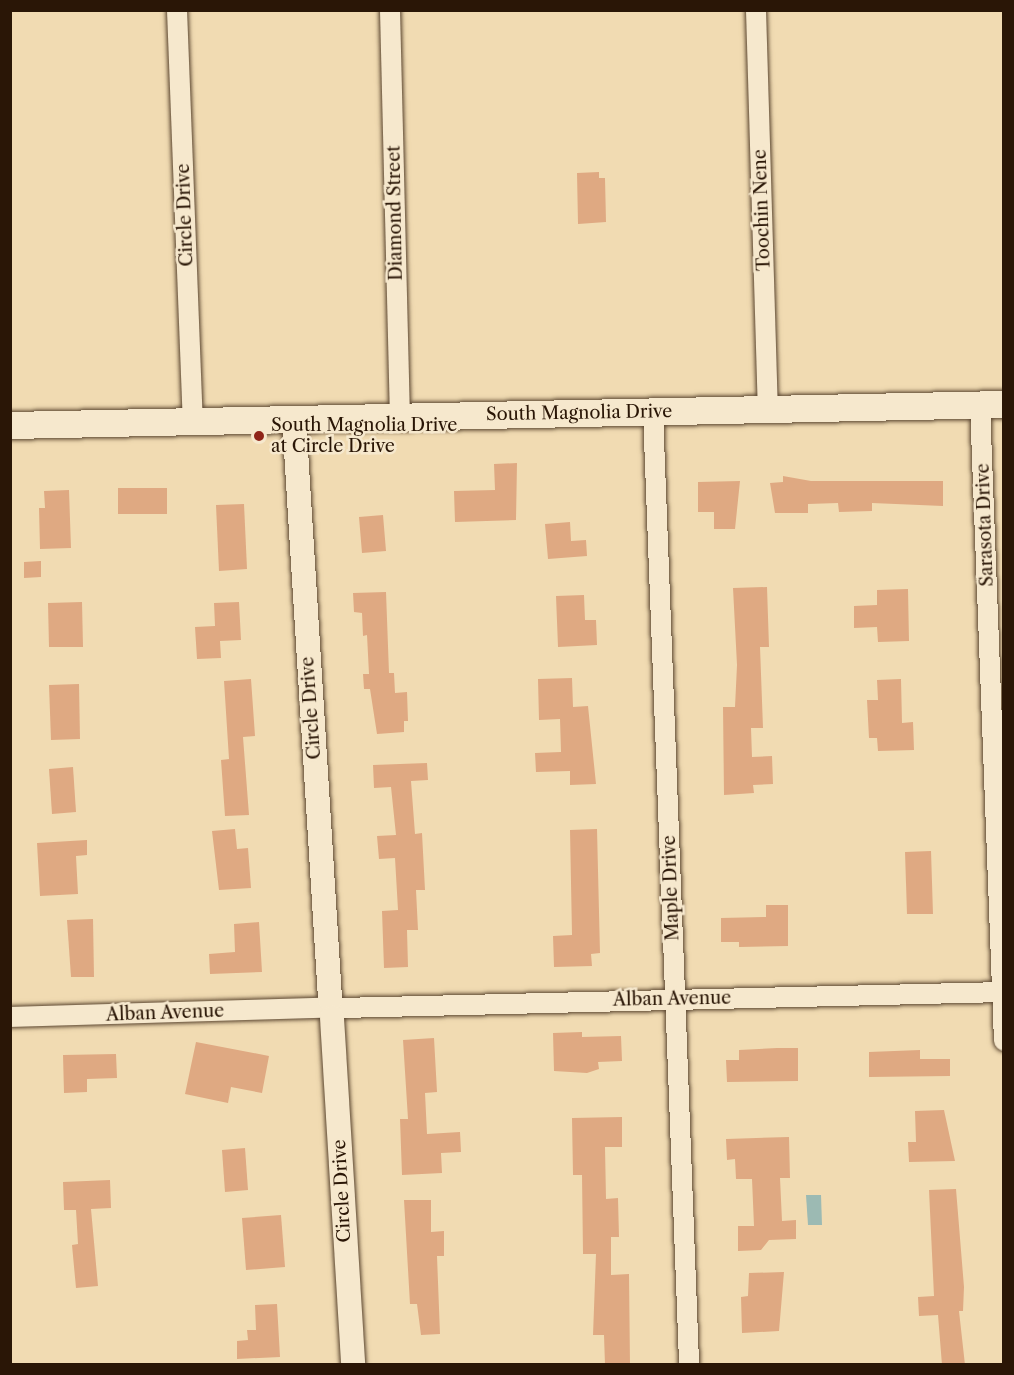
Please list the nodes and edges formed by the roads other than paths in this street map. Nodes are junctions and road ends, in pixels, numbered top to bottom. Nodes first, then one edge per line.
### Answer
1 (177, 10) edge
2 (390, 10) edge
3 (756, 10) edge
4 (992, 405) edge
5 (768, 409) junction
6 (653, 412) junction
7 (400, 416) junction
8 (294, 418) junction
9 (193, 420) junction
10 (10, 425) edge
11 (1003, 992) edge
12 (675, 999) junction
13 (331, 1008) junction
14 (10, 1017) edge
15 (1004, 1041) edge
16 (353, 1365) edge
17 (689, 1365) edge

1 - 9 street, Circle Drive
2 - 7 street, Diamond Street
3 - 5 street, Toochin Nene
4 - 5 main road, South Magnolia Drive
4 - 11 street, Sarasota Drive
5 - 6 main road, South Magnolia Drive
6 - 7 main road, South Magnolia Drive
6 - 12 street, Maple Drive
7 - 8 main road, South Magnolia Drive
8 - 9 main road, South Magnolia Drive
8 - 13 street, Circle Drive
9 - 10 main road, South Magnolia Drive
11 - 12 street, Alban Avenue
11 - 15 street, Sarasota Drive
12 - 13 street, Alban Avenue
12 - 17 street, Maple Drive
13 - 14 street, Alban Avenue
13 - 16 street, Circle Drive

